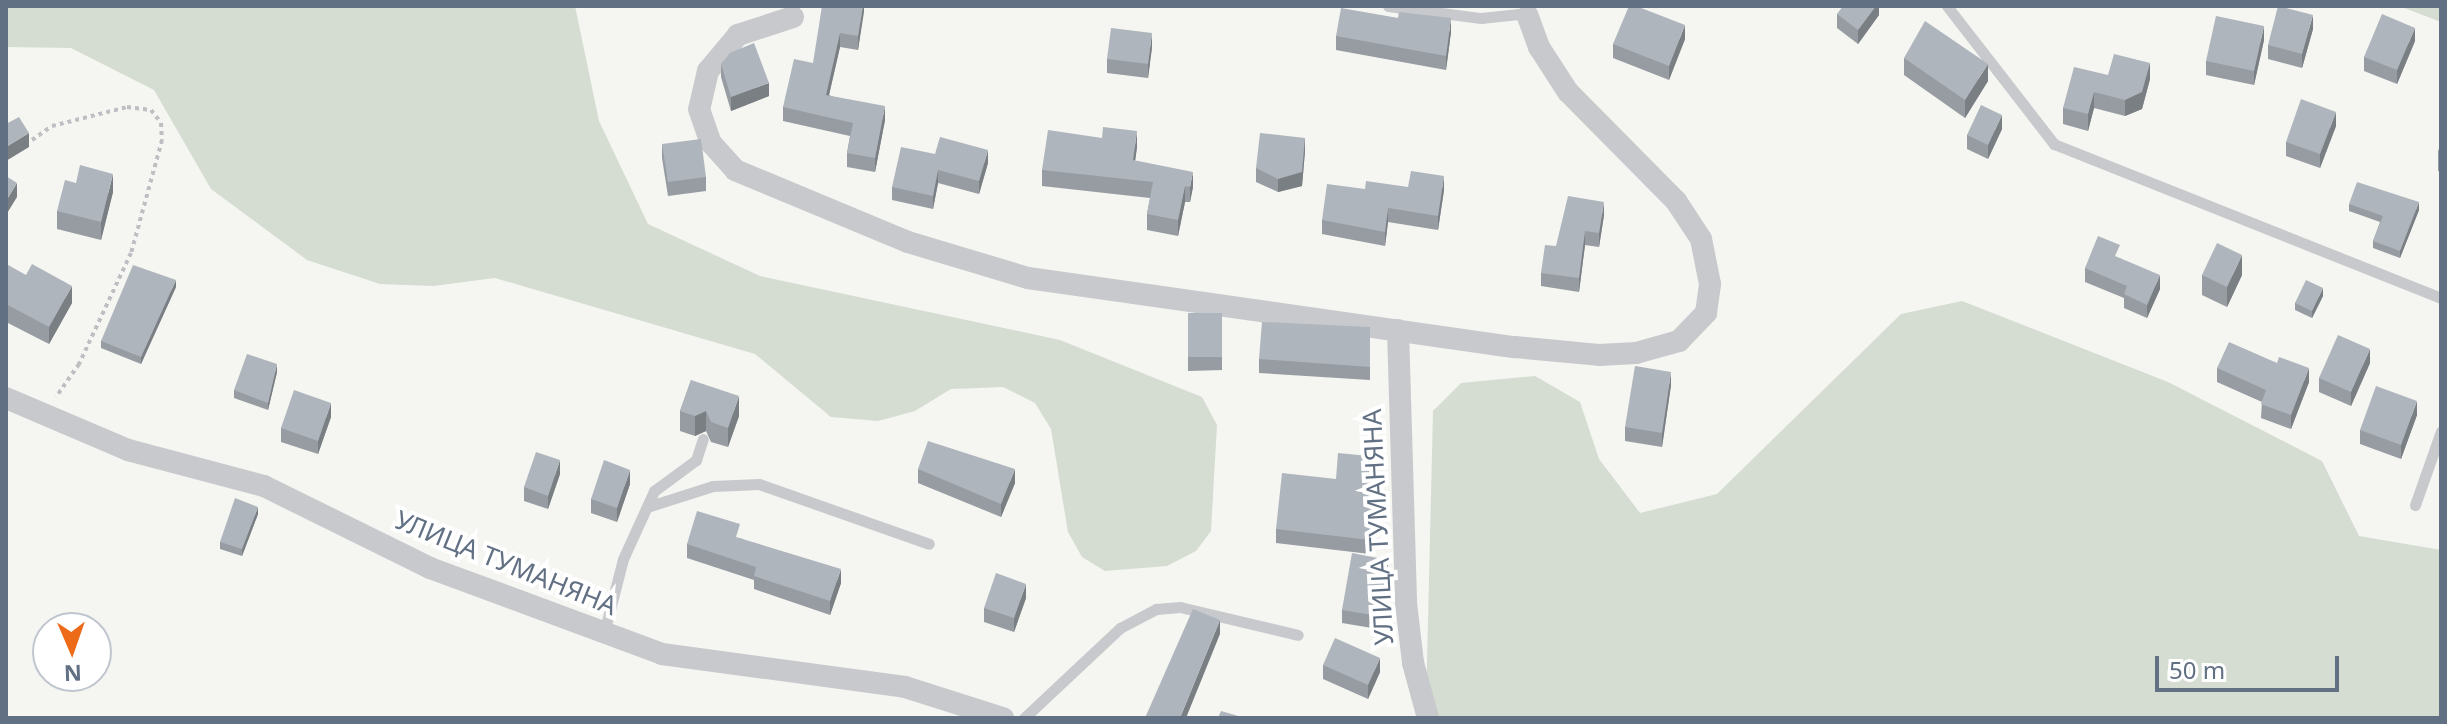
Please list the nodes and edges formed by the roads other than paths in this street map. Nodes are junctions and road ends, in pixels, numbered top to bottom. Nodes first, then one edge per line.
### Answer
1 (1388, 6) edge
2 (1947, 6) edge
3 (1529, 11) edge
4 (793, 17) dead end
5 (2441, 298) edge
6 (1398, 330) junction
7 (6, 398) edge
8 (2441, 431) edge
9 (703, 439) dead end
10 (2415, 505) dead end
11 (647, 507) junction
12 (929, 544) dead end
13 (604, 633) junction
14 (1298, 635) dead end
15 (1003, 718) edge
16 (1024, 718) edge
17 (1428, 718) edge

1 - 3 lane
2 - 5 lane
3 - 6 street
4 - 6 street
6 - 17 street, УЛИЦА ТУМАНЯНА
7 - 13 street, УЛИЦА ТУМАНЯНА
8 - 10 lane
9 - 11 lane
11 - 12 lane
11 - 13 lane
13 - 15 street, УЛИЦА ТУМАНЯНА
14 - 16 lane

